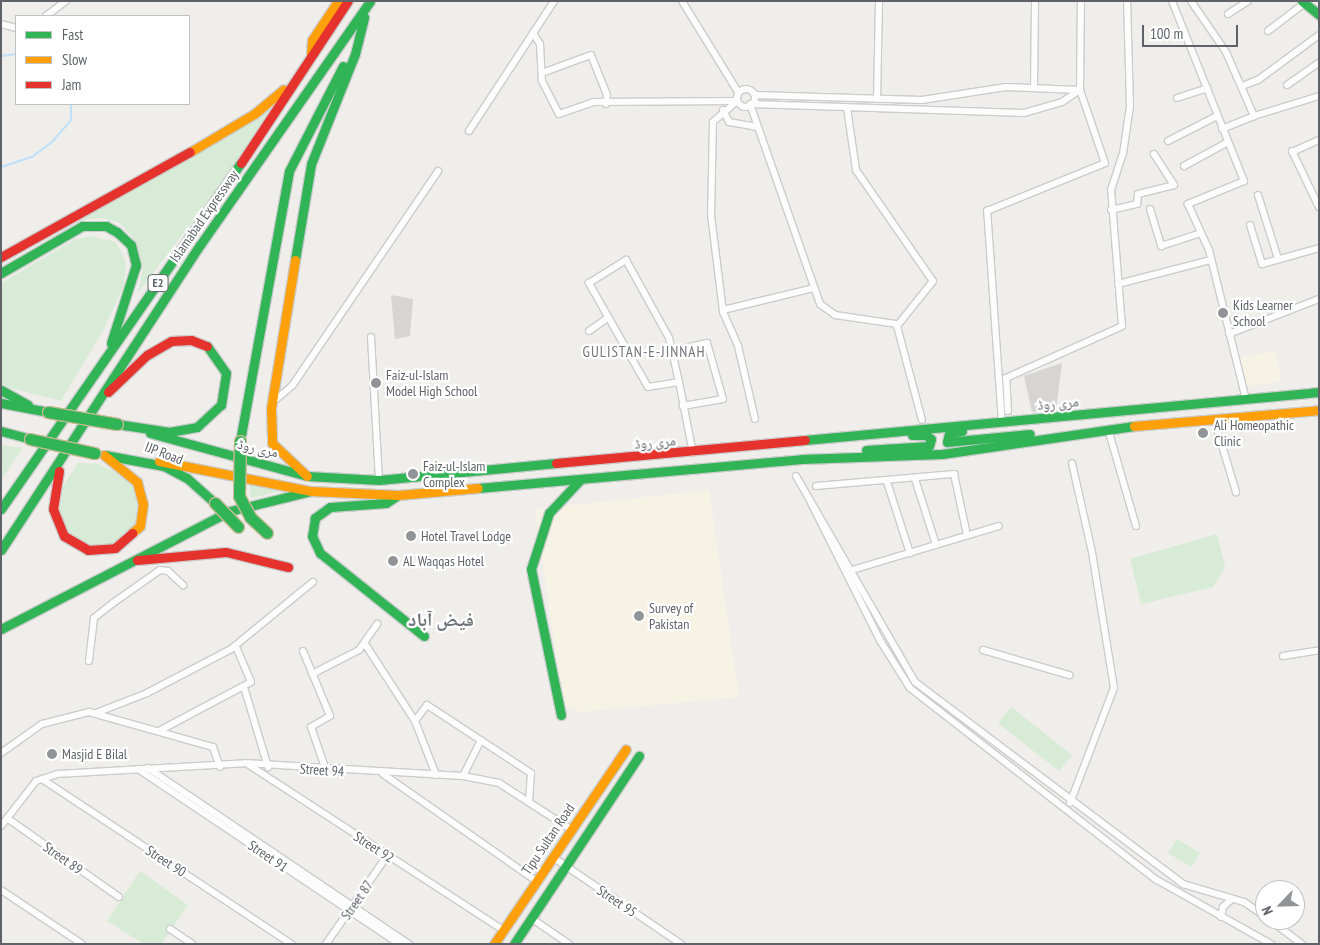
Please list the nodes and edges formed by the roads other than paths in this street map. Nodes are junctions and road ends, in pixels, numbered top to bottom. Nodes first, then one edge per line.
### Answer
1 (66, 1) edge
2 (338, 1) edge
3 (348, 1) edge
4 (554, 1) edge
5 (682, 1) edge
6 (879, 1) edge
7 (1035, 1) edge
8 (1082, 1) edge
9 (1127, 1) edge
10 (1172, 1) edge
11 (1191, 1) edge
12 (1248, 1) edge
13 (1304, 2) edge
14 (367, 7) edge
15 (1228, 14) dead end
16 (47, 15) edge
17 (1319, 15) edge
18 (1, 24) edge
19 (15, 28) edge
20 (1268, 31) dead end
21 (533, 33) junction
22 (1319, 35) edge
23 (312, 54) junction
24 (1319, 64) edge
25 (542, 73) junction
26 (294, 81) junction
27 (1287, 85) dead end
28 (1242, 86) junction
29 (1034, 87) junction
30 (1207, 88) junction
31 (1080, 90) junction
32 (738, 92) junction
33 (755, 95) junction
34 (1319, 96) edge
35 (1177, 98) dead end
36 (877, 99) junction
37 (736, 101) junction
38 (606, 104) junction
39 (751, 104) junction
40 (847, 108) junction
41 (723, 110) junction
42 (1218, 116) junction
43 (1254, 116) junction
44 (758, 127) junction
45 (1222, 129) junction
46 (469, 131) dead end
47 (1319, 140) edge
48 (1168, 141) dead end
49 (1228, 142) junction
50 (1154, 154) dead end
51 (1184, 166) dead end
52 (438, 171) dead end
53 (1258, 195) dead end
54 (1319, 207) edge
55 (1150, 208) dead end
56 (1111, 210) junction
57 (1250, 225) dead end
58 (1201, 233) junction
59 (1319, 248) edge
60 (1, 257) edge
61 (1278, 259) junction
62 (1211, 260) junction
63 (1, 273) edge
64 (1118, 284) junction
65 (814, 288) junction
66 (1319, 298) edge
67 (723, 310) junction
68 (609, 317) junction
69 (897, 324) junction
70 (589, 331) dead end
71 (1229, 334) junction
72 (371, 337) dead end
73 (672, 351) junction
74 (108, 354) junction
75 (679, 382) junction
76 (1, 390) edge
77 (1319, 392) edge
78 (1246, 399) junction
79 (98, 400) junction
80 (272, 402) junction
81 (1, 403) edge
82 (683, 406) junction
83 (1319, 410) edge
84 (42, 411) junction
85 (1008, 411) dead end
86 (1081, 416) junction
87 (755, 420) dead end
88 (922, 420) dead end
89 (1002, 423) junction
90 (134, 428) junction
91 (1108, 429) junction
92 (3, 431) edge
93 (1081, 431) junction
94 (1218, 432) dead end
95 (762, 447) junction
96 (99, 454) junction
97 (692, 454) junction
98 (145, 459) junction
99 (802, 459) junction
100 (63, 460) junction
101 (1072, 463) dead end
102 (307, 476) junction
103 (796, 476) dead end
104 (915, 479) junction
105 (379, 480) junction
106 (579, 480) junction
107 (888, 482) junction
108 (816, 486) dead end
109 (311, 491) junction
110 (1236, 492) dead end
111 (398, 495) junction
112 (809, 498) junction
113 (1, 509) edge
114 (999, 526) dead end
115 (1136, 526) dead end
116 (238, 527) dead end
117 (267, 533) dead end
118 (967, 535) junction
119 (936, 545) junction
120 (1, 550) edge
121 (910, 552) junction
122 (130, 561) junction
123 (288, 567) dead end
124 (852, 570) junction
125 (313, 582) dead end
126 (183, 585) dead end
127 (376, 624) dead end
128 (1, 629) edge
129 (424, 636) dead end
130 (365, 644) junction
131 (236, 646) junction
132 (983, 650) dead end
133 (303, 651) dead end
134 (1318, 652) edge
135 (1283, 656) dead end
136 (89, 661) dead end
137 (312, 674) junction
138 (1069, 675) dead end
139 (244, 687) junction
140 (96, 713) junction
141 (561, 715) dead end
142 (415, 721) junction
143 (159, 731) junction
144 (481, 740) junction
145 (626, 749) dead end
146 (1, 753) edge
147 (640, 756) dead end
148 (245, 763) junction
149 (220, 767) junction
150 (268, 767) junction
151 (137, 768) junction
152 (148, 768) junction
153 (326, 770) junction
154 (382, 773) junction
155 (436, 775) junction
156 (463, 776) junction
157 (42, 779) junction
158 (529, 801) junction
159 (1071, 801) junction
160 (1068, 809) junction
161 (7, 818) junction
162 (1, 826) edge
163 (572, 830) junction
164 (387, 856) junction
165 (554, 858) junction
166 (567, 867) junction
167 (538, 882) junction
168 (1183, 884) junction
169 (1, 890) edge
170 (1178, 893) junction
171 (119, 897) dead end
172 (1232, 899) junction
173 (351, 908) junction
174 (1255, 911) edge
175 (1221, 917) junction
176 (531, 918) junction
177 (170, 929) dead end
178 (503, 930) junction
179 (1283, 930) edge
180 (82, 944) edge
181 (192, 944) edge
182 (291, 944) edge
183 (326, 944) edge
184 (399, 944) edge
185 (409, 944) edge
186 (494, 944) edge
187 (514, 944) edge
188 (569, 944) edge
189 (681, 944) edge
190 (1271, 944) edge
191 (1302, 944) edge

1 - 16 street
2 - 23 main road
3 - 23 main road, Islamabad Expressway / E2
4 - 21 street
5 - 32 street
6 - 36 street
7 - 29 street
8 - 31 street
9 - 56 street
10 - 30 street
11 - 28 street
12 - 15 street
13 - 17 main road
13 - 20 street
14 - 79 main road, Islamabad Expressway / E2
14 - 80 main road
14 - 117 main road, bridge
18 - 19 street
21 - 25 street
21 - 46 street
22 - 28 street
23 - 26 main road, Islamabad Expressway / E2
24 - 27 street
25 - 38 street
25 - 38 street
26 - 60 main road
26 - 74 main road, Islamabad Expressway / E2
28 - 43 street
29 - 31 street
29 - 36 street
30 - 35 street
30 - 42 street
31 - 40 street
31 - 89 street
32 - 33 street
32 - 37 street
33 - 36 street
33 - 39 street
34 - 43 street
37 - 38 street
37 - 39 street
37 - 41 street
39 - 40 street
39 - 44 street
40 - 69 street
41 - 44 street
41 - 67 street
42 - 45 street
42 - 48 street
43 - 45 street
44 - 65 street
45 - 49 street
47 - 54 street
49 - 51 street
49 - 58 street
50 - 56 street
52 - 80 street
53 - 61 street
55 - 58 street
56 - 64 street
57 - 61 street
58 - 62 street
59 - 61 street
62 - 64 street
62 - 71 street
63 - 74 main road
64 - 85 street
65 - 67 street
65 - 69 street
66 - 71 street
67 - 87 street
68 - 70 street
68 - 73 street
68 - 75 street
69 - 88 street
71 - 78 street
72 - 105 street
73 - 75 street
73 - 82 street
74 - 113 main road, Islamabad Expressway / E2
75 - 82 street
76 - 84 main road
77 - 78 main road, مری روڈ
78 - 86 main road, مری روڈ
79 - 90 main road
79 - 100 main road, Islamabad Expressway / E2
80 - 102 main road
81 - 84 main road, مری روڈ
82 - 97 street
83 - 91 main road
84 - 90 main road, مری روڈ, bridge
86 - 89 main road, مری روڈ
86 - 93 main road
89 - 95 main road, مری روڈ
90 - 102 main road, مری روڈ
91 - 93 main road
91 - 115 street
92 - 96 main road, bridge
93 - 99 main road
94 - 110 street
95 - 97 main road, مری روڈ
95 - 99 main road
96 - 98 main road, IJP Road
96 - 100 main road
97 - 105 main road, مری روڈ
98 - 109 main road
98 - 116 main road, IJP Road, bridge
99 - 106 main road
100 - 120 main road, Islamabad Expressway / E2
101 - 159 street
102 - 105 main road, مری روڈ
103 - 112 street
104 - 107 street
104 - 118 street
104 - 119 street
106 - 111 main road
106 - 141 main road
107 - 108 street
107 - 121 street
109 - 111 main road
109 - 122 main road
111 - 129 main road
112 - 124 street
112 - 160 street
114 - 118 street
118 - 119 street
119 - 121 street
121 - 124 street
122 - 123 main road
122 - 128 main road
124 - 159 street
125 - 131 street
126 - 136 street
127 - 130 street
130 - 137 street
130 - 142 street
131 - 139 street
131 - 140 street
132 - 138 street
133 - 137 street
134 - 135 street
137 - 153 street
139 - 143 street
139 - 150 street
140 - 143 street
140 - 146 street
142 - 144 street
142 - 155 street
143 - 149 street
144 - 156 street
144 - 158 street
145 - 163 main road, Tipu Sultan Road
147 - 166 main road
148 - 149 street, Street 94
148 - 150 street, Street 94
148 - 164 street, Street 92
149 - 152 street, Street 94
150 - 153 street, Street 94
151 - 152 street, Street 94
151 - 157 street, Street 94
151 - 173 street, Street 91
152 - 173 street
153 - 154 street, Street 94
154 - 155 street, Street 94
154 - 167 street
155 - 156 street, Street 94
156 - 158 street, Street 94
157 - 161 street
157 - 182 street, Street 90
158 - 163 street, Street 94
159 - 160 street
159 - 168 street
160 - 170 street
161 - 162 street
161 - 171 street, Street 89
163 - 165 main road, Tipu Sultan Road
164 - 173 street, Street 87
164 - 178 street, Street 92
165 - 166 street, Street 95
165 - 167 main road, Tipu Sultan Road
166 - 176 main road
166 - 189 street, Street 95
167 - 178 main road, Tipu Sultan Road
168 - 170 street
168 - 172 street
169 - 180 street
170 - 175 street
172 - 174 street
172 - 175 street
173 - 183 street, Street 87
173 - 184 street, Street 91
173 - 185 street
175 - 190 street
176 - 187 main road
176 - 188 street
177 - 181 street
178 - 186 main road, Tipu Sultan Road
179 - 191 street

